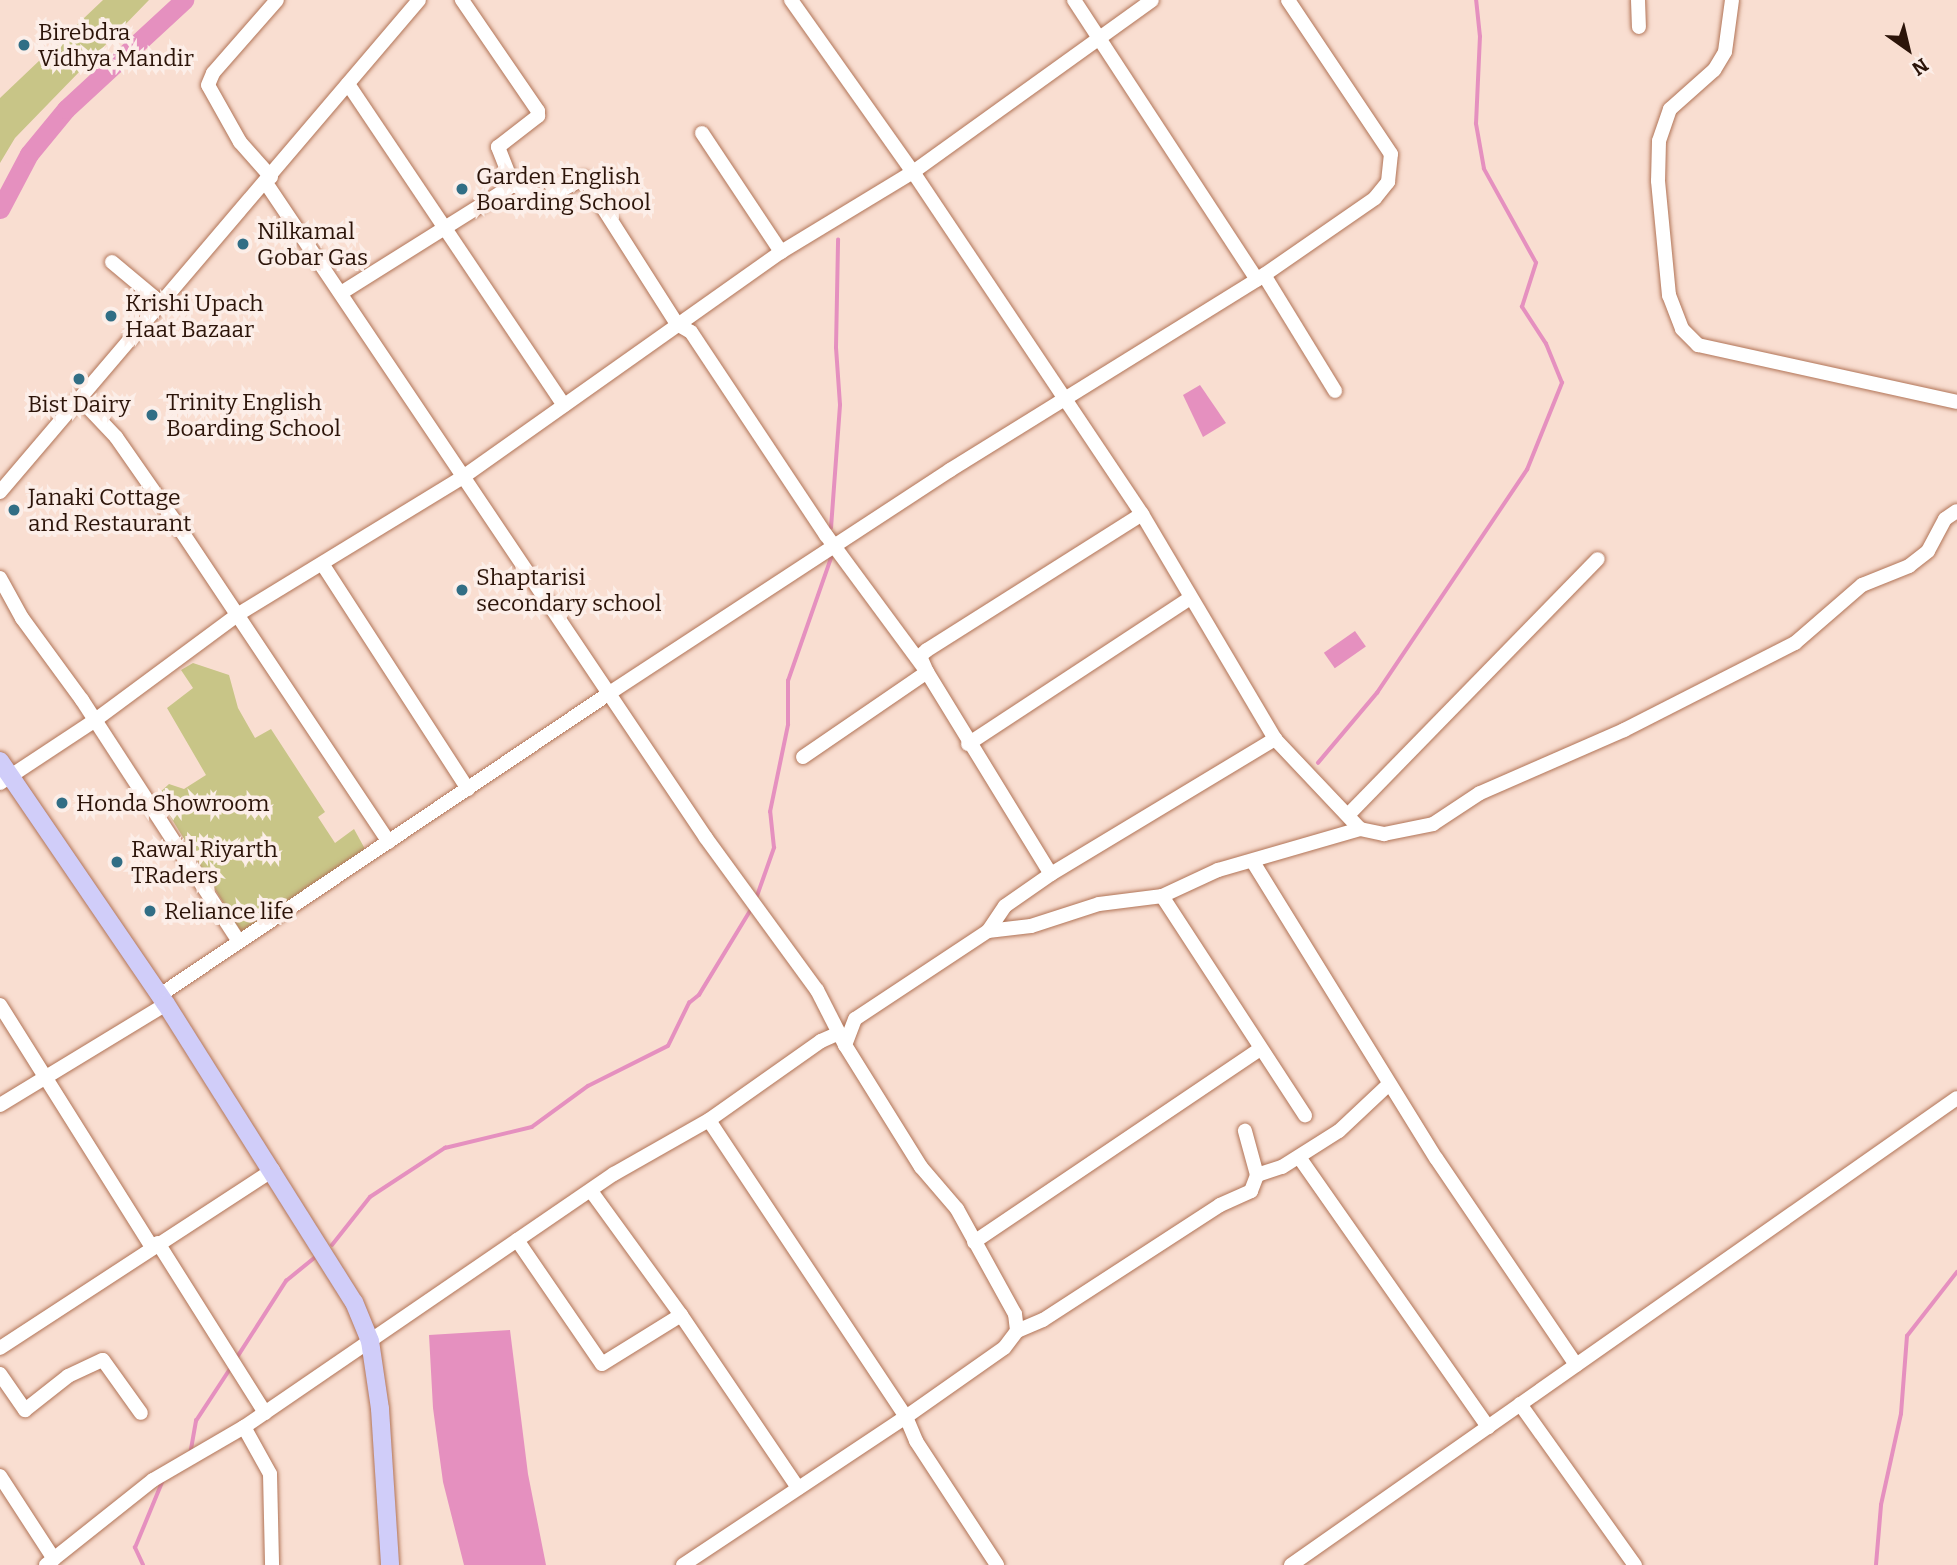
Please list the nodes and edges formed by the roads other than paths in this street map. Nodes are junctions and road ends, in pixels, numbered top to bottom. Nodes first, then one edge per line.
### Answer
1 (276, 0) edge
2 (419, 0) edge
3 (462, 0) edge
4 (791, 0) edge
5 (1074, 0) edge
6 (1153, 0) edge
7 (1288, 0) edge
8 (1638, 0) edge
9 (1732, 0) edge
10 (1639, 27) dead end
11 (1101, 39) junction
12 (348, 84) junction
13 (702, 133) dead end
14 (913, 172) junction
15 (268, 180) junction
16 (513, 184) junction
17 (444, 226) junction
18 (781, 252) junction
19 (112, 262) dead end
20 (1260, 277) junction
21 (341, 293) junction
22 (161, 303) junction
23 (677, 324) junction
24 (1335, 391) dead end
25 (81, 400) junction
26 (1065, 402) junction
27 (1957, 402) edge
28 (564, 405) junction
29 (463, 477) junction
30 (0, 492) edge
31 (1957, 511) edge
32 (1142, 514) junction
33 (835, 545) junction
34 (1598, 559) dead end
35 (323, 565) junction
36 (0, 578) edge
37 (1190, 598) junction
38 (237, 615) junction
39 (927, 672) junction
40 (611, 692) junction
41 (94, 721) junction
42 (1276, 739) junction
43 (968, 744) junction
44 (803, 757) dead end
45 (0, 761) edge
46 (5, 780) edge
47 (468, 789) junction
48 (1349, 814) junction
49 (1360, 829) junction
50 (389, 842) junction
51 (1253, 862) junction
52 (1051, 874) junction
53 (1162, 896) junction
54 (988, 931) junction
55 (235, 936) dead end
56 (163, 999) junction
57 (0, 1004) edge
58 (841, 1040) junction
59 (1259, 1050) junction
60 (45, 1075) junction
61 (1390, 1084) junction
62 (1957, 1098) edge
63 (0, 1105) edge
64 (1305, 1115) dead end
65 (709, 1120) junction
66 (1244, 1131) dead end
67 (1298, 1157) junction
68 (273, 1170) junction
69 (1257, 1175) junction
70 (591, 1191) junction
71 (517, 1240) junction
72 (974, 1242) junction
73 (154, 1244) junction
74 (681, 1315) junction
75 (1017, 1331) junction
76 (370, 1340) junction
77 (0, 1348) edge
78 (1576, 1365) junction
79 (0, 1374) edge
80 (1520, 1404) junction
81 (141, 1413) dead end
82 (265, 1413) junction
83 (906, 1417) junction
84 (244, 1427) junction
85 (1488, 1427) junction
86 (0, 1476) edge
87 (798, 1488) junction
88 (50, 1562) edge
89 (272, 1565) edge
90 (390, 1565) edge
91 (683, 1565) edge
92 (997, 1565) edge
93 (1292, 1565) edge
94 (1634, 1565) edge

1 - 15 street
2 - 12 street
3 - 16 street
4 - 14 street
5 - 11 street
6 - 11 street
7 - 20 street
8 - 10 street
9 - 27 street
11 - 14 street
11 - 20 street
12 - 15 street
12 - 17 street
13 - 18 street
14 - 18 street
14 - 26 street
15 - 21 street
15 - 22 street
16 - 17 street
16 - 23 street
17 - 21 street
17 - 28 street
18 - 23 street
19 - 22 street
20 - 24 street
20 - 26 street
21 - 29 street
22 - 25 street
23 - 28 street
23 - 33 street
25 - 30 street
25 - 38 street
26 - 32 street
26 - 33 street
28 - 29 street
29 - 35 street
29 - 40 street
31 - 49 street
32 - 37 street
32 - 39 street
33 - 39 street
33 - 40 street
34 - 48 street
35 - 38 street
35 - 47 street
36 - 41 street
37 - 42 street
37 - 43 street
38 - 41 street
38 - 50 street
39 - 43 street
39 - 44 street
40 - 47 street
40 - 58 street
41 - 46 street
41 - 55 street
42 - 48 street
42 - 52 street
43 - 52 street
45 - 46 main road
46 - 56 main road
47 - 50 street
48 - 49 street
49 - 51 street
50 - 56 street
51 - 53 street
51 - 61 street
52 - 54 street
53 - 54 street
53 - 59 street
54 - 58 street
56 - 60 street
56 - 68 main road
57 - 60 street
58 - 65 street
58 - 72 street
59 - 64 street
59 - 72 street
60 - 63 street
60 - 73 street
61 - 67 street
61 - 78 street
62 - 78 street
65 - 70 street
65 - 83 street
66 - 69 street
67 - 69 street
67 - 85 street
68 - 73 street
68 - 76 main road
69 - 75 street
70 - 71 street
70 - 74 street
71 - 74 street
71 - 76 street
72 - 75 street
73 - 77 street
73 - 82 street
74 - 87 street
75 - 83 street
76 - 82 street
76 - 90 main road
78 - 80 street
79 - 81 street
80 - 85 street
80 - 94 street
82 - 84 street
83 - 87 street
83 - 92 street
84 - 88 street
84 - 89 street
85 - 93 street
86 - 88 street
87 - 91 street

